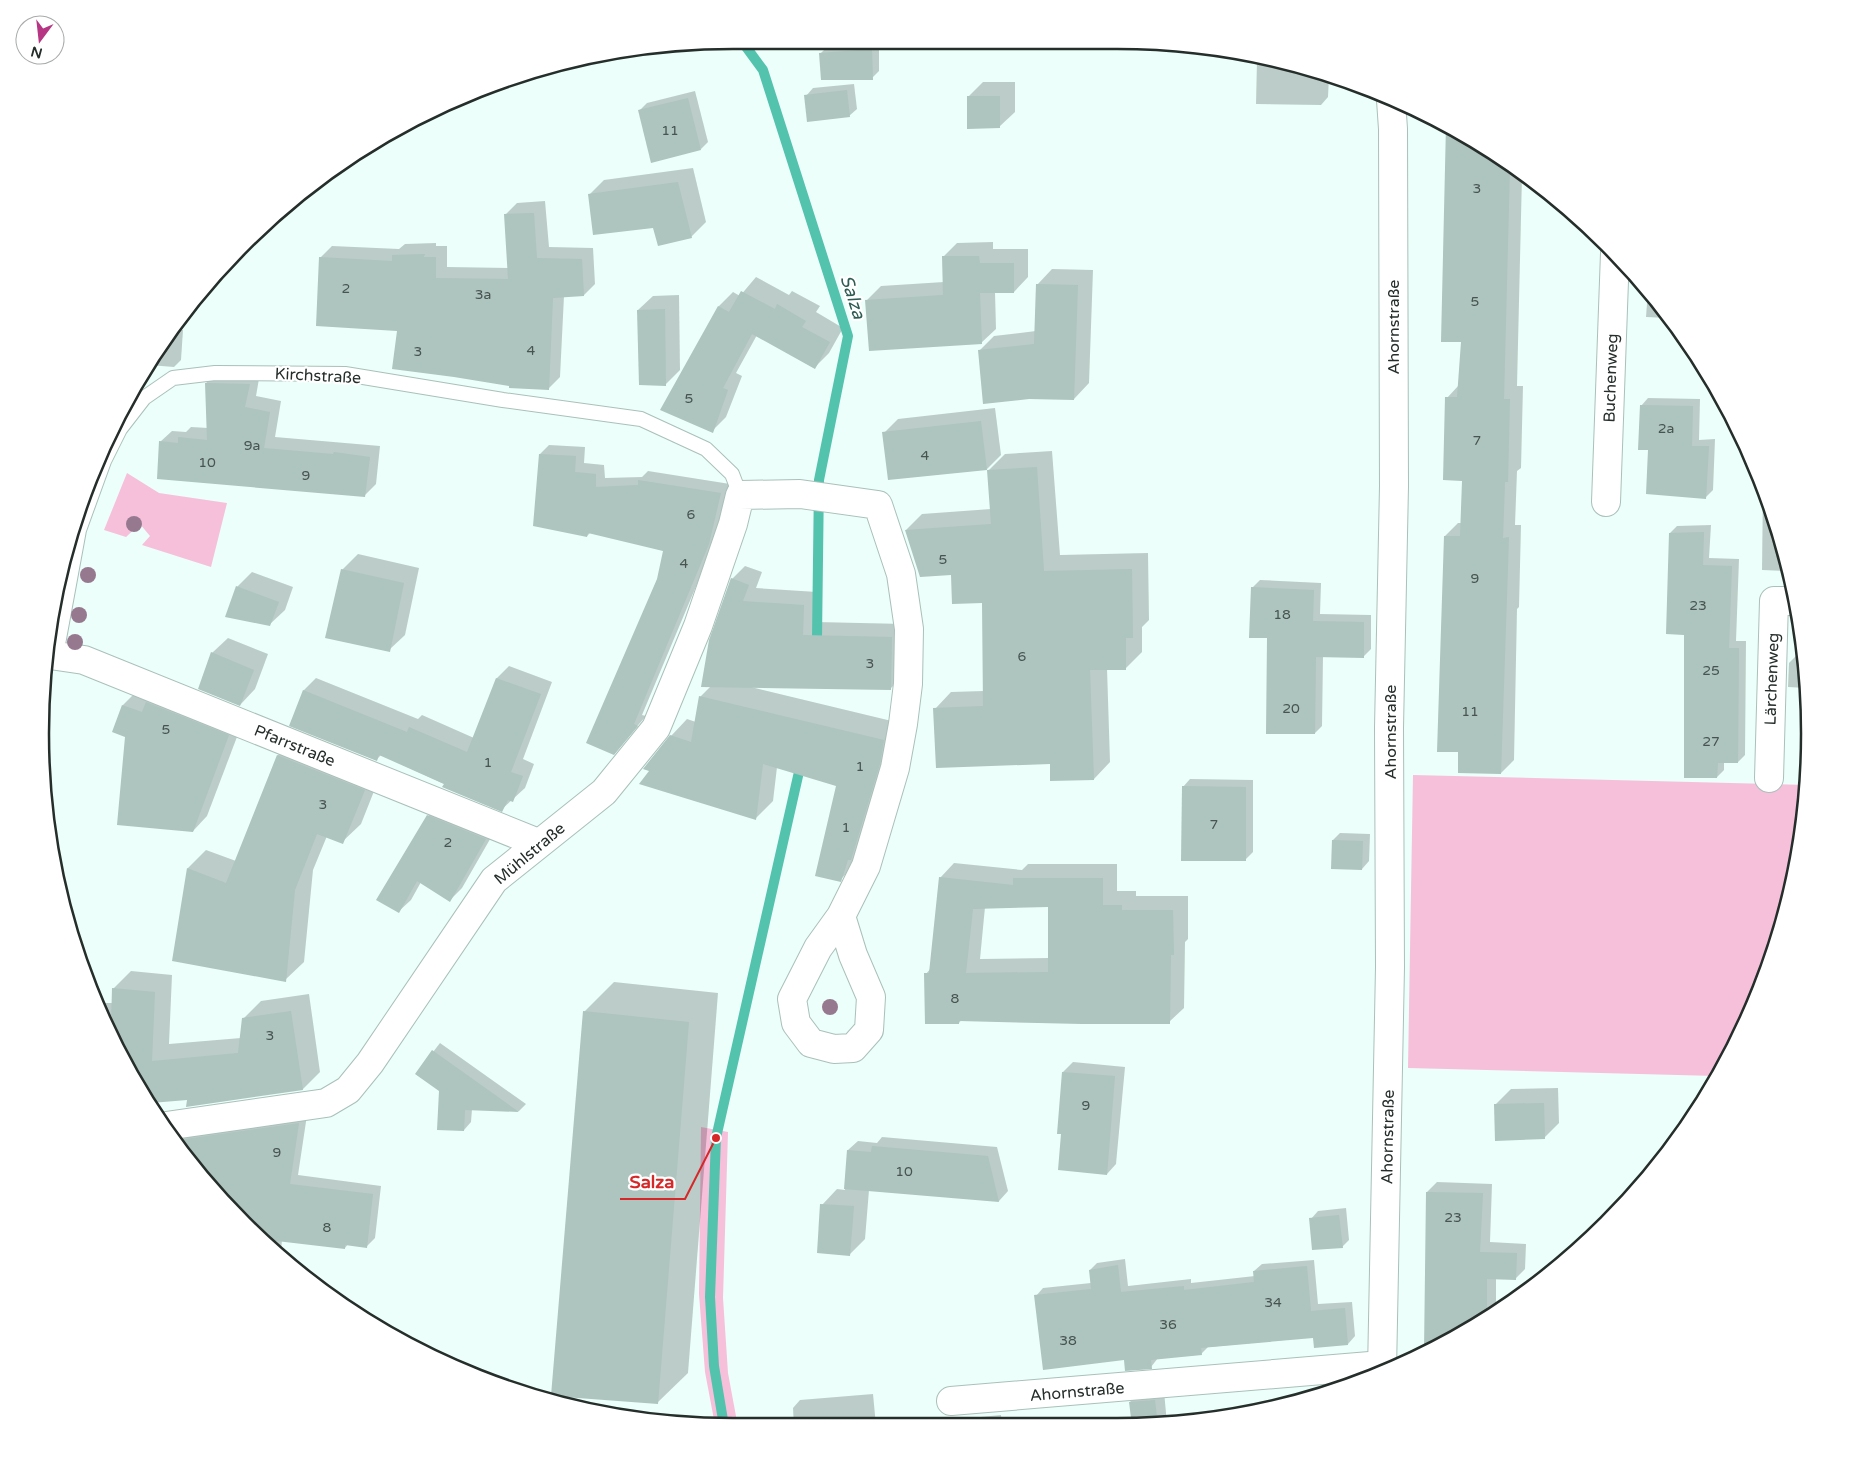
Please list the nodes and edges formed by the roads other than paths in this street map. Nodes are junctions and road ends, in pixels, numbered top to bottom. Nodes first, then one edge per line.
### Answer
1 (1391, 107) edge
2 (1614, 263) edge
3 (120, 429) edge
4 (740, 495) junction
5 (1606, 502) dead end
6 (77, 539) edge
7 (1788, 601) edge
8 (55, 647) edge
9 (53, 655) edge
10 (1768, 778) dead end
11 (538, 843) junction
12 (841, 916) dead end
13 (172, 1125) edge
14 (1382, 1365) edge
15 (1372, 1369) edge
16 (951, 1402) dead end

1 - 14 street, Ahornstraße
2 - 5 street, Buchenweg
3 - 4 lane, Kirchstraße
4 - 11 street, Mühlstraße
4 - 12 street
6 - 8 lane, Kirchstraße
7 - 10 street, Lärchenweg
9 - 11 street, Pfarrstraße
11 - 13 street, Mühlstraße
15 - 16 street, Ahornstraße

